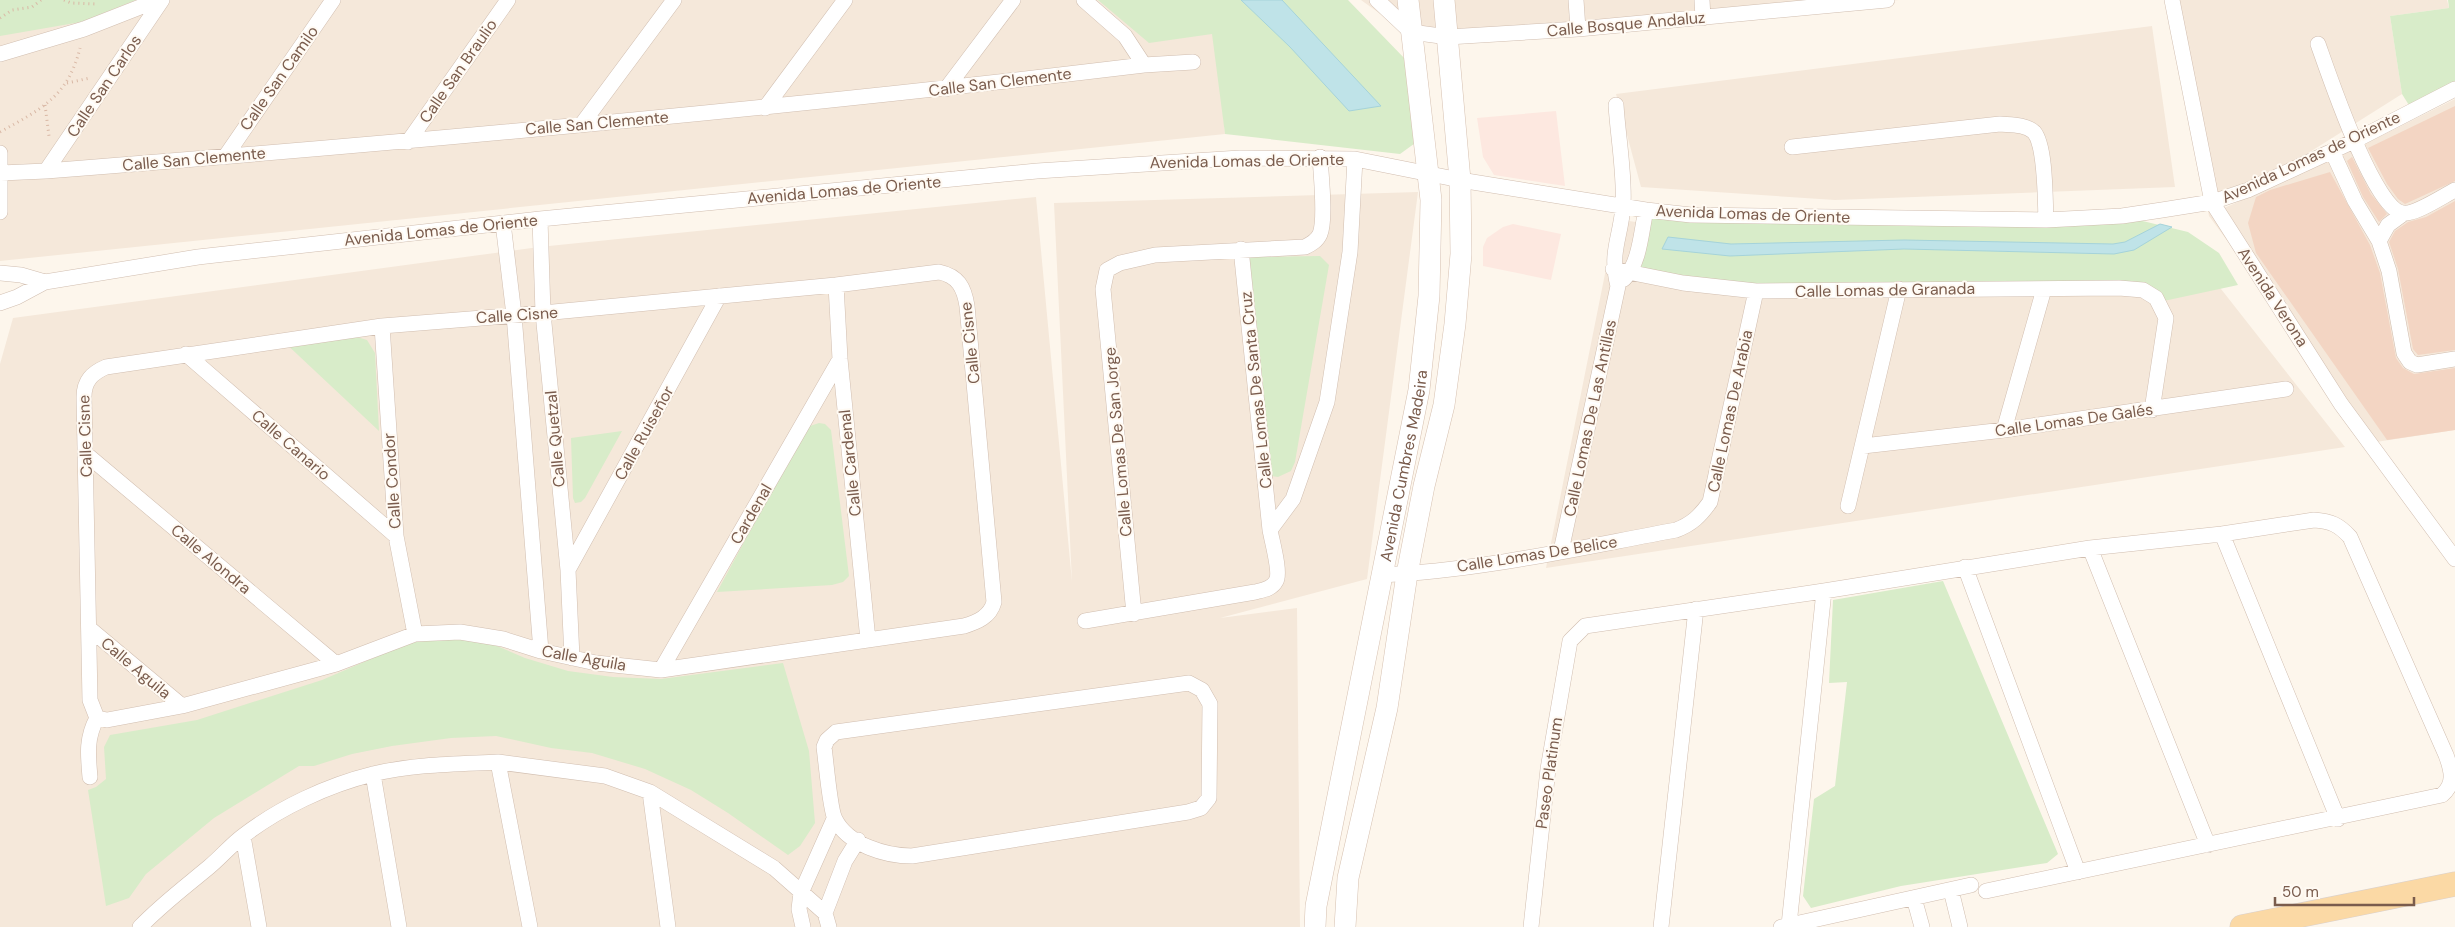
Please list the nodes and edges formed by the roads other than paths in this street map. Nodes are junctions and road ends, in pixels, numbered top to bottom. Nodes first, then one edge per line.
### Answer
1 (158, 0) edge
2 (162, 0) edge
3 (333, 0) edge
4 (508, 0) edge
5 (674, 0) edge
6 (845, 0) edge
7 (1013, 0) edge
8 (1084, 0) edge
9 (1377, 0) edge
10 (1408, 0) edge
11 (1444, 0) edge
12 (1576, 0) edge
13 (1702, 0) edge
14 (1886, 0) edge
15 (2172, 0) edge
16 (1703, 18) junction
17 (1578, 29) junction
18 (1411, 32) junction
19 (1448, 37) junction
20 (2318, 44) dead end
21 (0, 54) edge
22 (1193, 62) dead end
23 (1144, 65) junction
24 (2455, 88) edge
25 (946, 89) junction
26 (1616, 105) dead end
27 (765, 108) junction
28 (582, 124) junction
29 (2354, 141) junction
30 (408, 142) junction
31 (1792, 147) dead end
32 (2332, 151) junction
33 (0, 153) edge
34 (225, 157) junction
35 (1320, 157) junction
36 (1355, 159) junction
37 (46, 171) junction
38 (1, 173) edge
39 (1429, 173) junction
40 (1460, 180) junction
41 (2455, 190) edge
42 (2212, 202) junction
43 (1623, 206) junction
44 (1646, 210) junction
45 (0, 212) edge
46 (2399, 212) junction
47 (540, 219) junction
48 (2046, 220) junction
49 (503, 223) junction
50 (2379, 241) junction
51 (1241, 249) junction
52 (1613, 269) junction
53 (1631, 272) junction
54 (0, 273) edge
55 (45, 282) junction
56 (836, 285) junction
57 (1618, 286) junction
58 (1899, 289) junction
59 (2044, 289) junction
60 (1756, 291) junction
61 (719, 296) junction
62 (0, 303) edge
63 (544, 313) junction
64 (514, 315) junction
65 (382, 326) junction
66 (186, 354) junction
67 (840, 359) junction
68 (2455, 360) edge
69 (2286, 390) dead end
70 (2152, 410) junction
71 (2004, 430) junction
72 (1863, 446) junction
73 (86, 454) junction
74 (1848, 506) dead end
75 (1691, 524) joint
76 (1270, 530) junction
77 (2222, 534) junction
78 (396, 536) junction
79 (2090, 548) junction
80 (1561, 551) junction
81 (2455, 559) edge
82 (1965, 567) junction
83 (568, 570) junction
84 (1407, 574) junction
85 (1380, 575) junction
86 (1824, 591) junction
87 (1696, 609) junction
88 (992, 610) joint
89 (1134, 614) junction
90 (1085, 620) dead end
91 (90, 629) junction
92 (415, 634) junction
93 (868, 640) junction
94 (541, 651) junction
95 (572, 658) junction
96 (336, 664) junction
97 (661, 670) junction
98 (182, 706) junction
99 (97, 718) junction
100 (498, 762) junction
101 (373, 774) junction
102 (90, 777) dead end
103 (650, 792) junction
104 (834, 819) junction
105 (2338, 819) junction
106 (243, 836) junction
107 (858, 840) junction
108 (2208, 845) junction
109 (2078, 872) junction
110 (2455, 884) edge
111 (1971, 885) dead end
112 (1951, 890) junction
113 (1986, 891) dead end
114 (801, 893) junction
115 (1914, 898) junction
116 (827, 920) edge
117 (1785, 926) edge
118 (140, 927) edge
119 (259, 927) edge
120 (399, 927) edge
121 (530, 927) edge
122 (668, 927) edge
123 (803, 927) edge
124 (1315, 927) edge
125 (1345, 927) edge
126 (1531, 927) edge
127 (1661, 927) edge
128 (1922, 927) edge
129 (1960, 927) edge
130 (2242, 927) edge

1 - 21 street
2 - 37 street, Calle San Carlos
3 - 34 street, Calle San Camilo
4 - 30 street, Calle San Braulio
5 - 28 street
6 - 27 street
7 - 25 street
8 - 23 street
9 - 18 street
10 - 18 street, Avenida Cumbres Madeira
11 - 19 street, Avenida Cumbres Madeira
12 - 17 street
13 - 16 street
14 - 16 street, Calle Bosque Andaluz
15 - 42 street, Avenida Verona
16 - 17 street, Calle Bosque Andaluz
17 - 19 street, Calle Bosque Andaluz
18 - 19 street, Calle Bosque Andaluz
18 - 39 street, Avenida Cumbres Madeira
19 - 40 street, Avenida Cumbres Madeira
20 - 29 street
22 - 23 street, Calle San Clemente
23 - 25 street, Calle San Clemente
24 - 29 street, Avenida Lomas de Oriente
25 - 27 street, Calle San Clemente
26 - 43 street, Calle Lomas De Las Antillas
27 - 28 street, Calle San Clemente
28 - 30 street, Calle San Clemente
29 - 32 street, Avenida Lomas de Oriente
29 - 46 street
30 - 34 street, Calle San Clemente
31 - 48 street
32 - 42 street, Avenida Lomas de Oriente
32 - 50 street
33 - 38 street
34 - 37 street, Calle San Clemente
35 - 36 street, Avenida Lomas de Oriente
35 - 47 street, Avenida Lomas de Oriente
35 - 51 street
36 - 39 street, Avenida Lomas de Oriente
36 - 76 street, Calle Lomas De Santa Cruz
37 - 38 street, Calle San Clemente
38 - 45 street
39 - 40 street, Avenida Lomas de Oriente
39 - 85 street, Avenida Cumbres Madeira
40 - 43 street, Avenida Lomas de Oriente
40 - 84 street, Avenida Cumbres Madeira
41 - 46 street
42 - 48 street, Avenida Lomas de Oriente
42 - 81 street, Avenida Verona
43 - 44 street, Avenida Lomas de Oriente
43 - 52 street, Calle Lomas De Las Antillas
44 - 48 street, Avenida Lomas de Oriente
44 - 53 street
46 - 50 street
47 - 49 street, Avenida Lomas de Oriente
47 - 63 street, Calle Quetzal
49 - 55 street, Avenida Lomas de Oriente
49 - 64 street, Calle Quetzal
50 - 68 street
51 - 76 street, Calle Lomas De Santa Cruz
51 - 89 street, Calle Lomas De San Jorge
52 - 53 street, Calle Lomas de Granada
52 - 57 street, Calle Lomas De Las Antillas
53 - 57 street
53 - 60 street, Calle Lomas de Granada
54 - 55 street, Avenida Lomas de Oriente
55 - 62 street, Avenida Lomas de Oriente
56 - 61 street, Calle Cisne
56 - 67 street, Calle Cardenal
56 - 88 street, Calle Cisne
57 - 80 street, Calle Lomas De Las Antillas
58 - 59 street, Calle Lomas de Granada
58 - 60 street, Calle Lomas de Granada
58 - 72 street
59 - 70 street, Calle Lomas de Granada
59 - 71 street
60 - 75 street, Calle Lomas De Arabia
61 - 63 street, Calle Cisne
61 - 83 street, Calle Ruiseñor
63 - 64 street, Calle Cisne
63 - 83 street, Calle Quetzal
64 - 65 street, Calle Cisne
64 - 94 street, Calle Quetzal
65 - 66 street, Calle Cisne
65 - 78 street, Calle Condor
66 - 73 street, Calle Cisne
66 - 78 street, Calle Canario
67 - 93 street, Calle Cardenal
67 - 97 street, Cardenal
69 - 70 street, Calle Lomas De Galés
70 - 71 street, Calle Lomas De Galés
71 - 72 street, Calle Lomas De Galés
72 - 74 street
73 - 91 street, Calle Cisne
73 - 96 street, Calle Alondra
75 - 80 street, Calle Lomas De Belice
76 - 89 street, Calle Lomas De Santa Cruz
77 - 79 street
77 - 105 street
77 - 105 street
78 - 92 street, Calle Condor
79 - 82 street
79 - 108 street
80 - 84 street, Calle Lomas De Belice
82 - 86 street
82 - 109 street
83 - 95 street, Calle Quetzal
84 - 85 street, Calle Lomas De Belice
84 - 125 street, Avenida Cumbres Madeira
85 - 124 street, Avenida Cumbres Madeira
86 - 87 street
86 - 117 street
87 - 126 street, Paseo Platinum
87 - 127 street
88 - 93 street, Calle Aguila
89 - 90 street
91 - 98 street, Calle Aguila
91 - 99 street, Calle Cisne
92 - 94 street, Calle Aguila
92 - 96 street, Calle Aguila
93 - 97 street, Calle Aguila
94 - 95 street, Calle Aguila
95 - 97 street, Calle Aguila
96 - 98 street, Calle Aguila
98 - 99 street, Calle Aguila
99 - 102 street
100 - 101 street
100 - 103 street
100 - 121 street
101 - 106 street
101 - 120 street
103 - 114 street
103 - 122 street
104 - 107 street
104 - 107 street
104 - 114 street
105 - 108 street
106 - 118 street
106 - 119 street
107 - 116 street
108 - 109 street
109 - 113 street
110 - 130 main road
111 - 112 street
112 - 115 street
112 - 129 street
114 - 116 street
114 - 123 street
115 - 117 street
115 - 128 street

